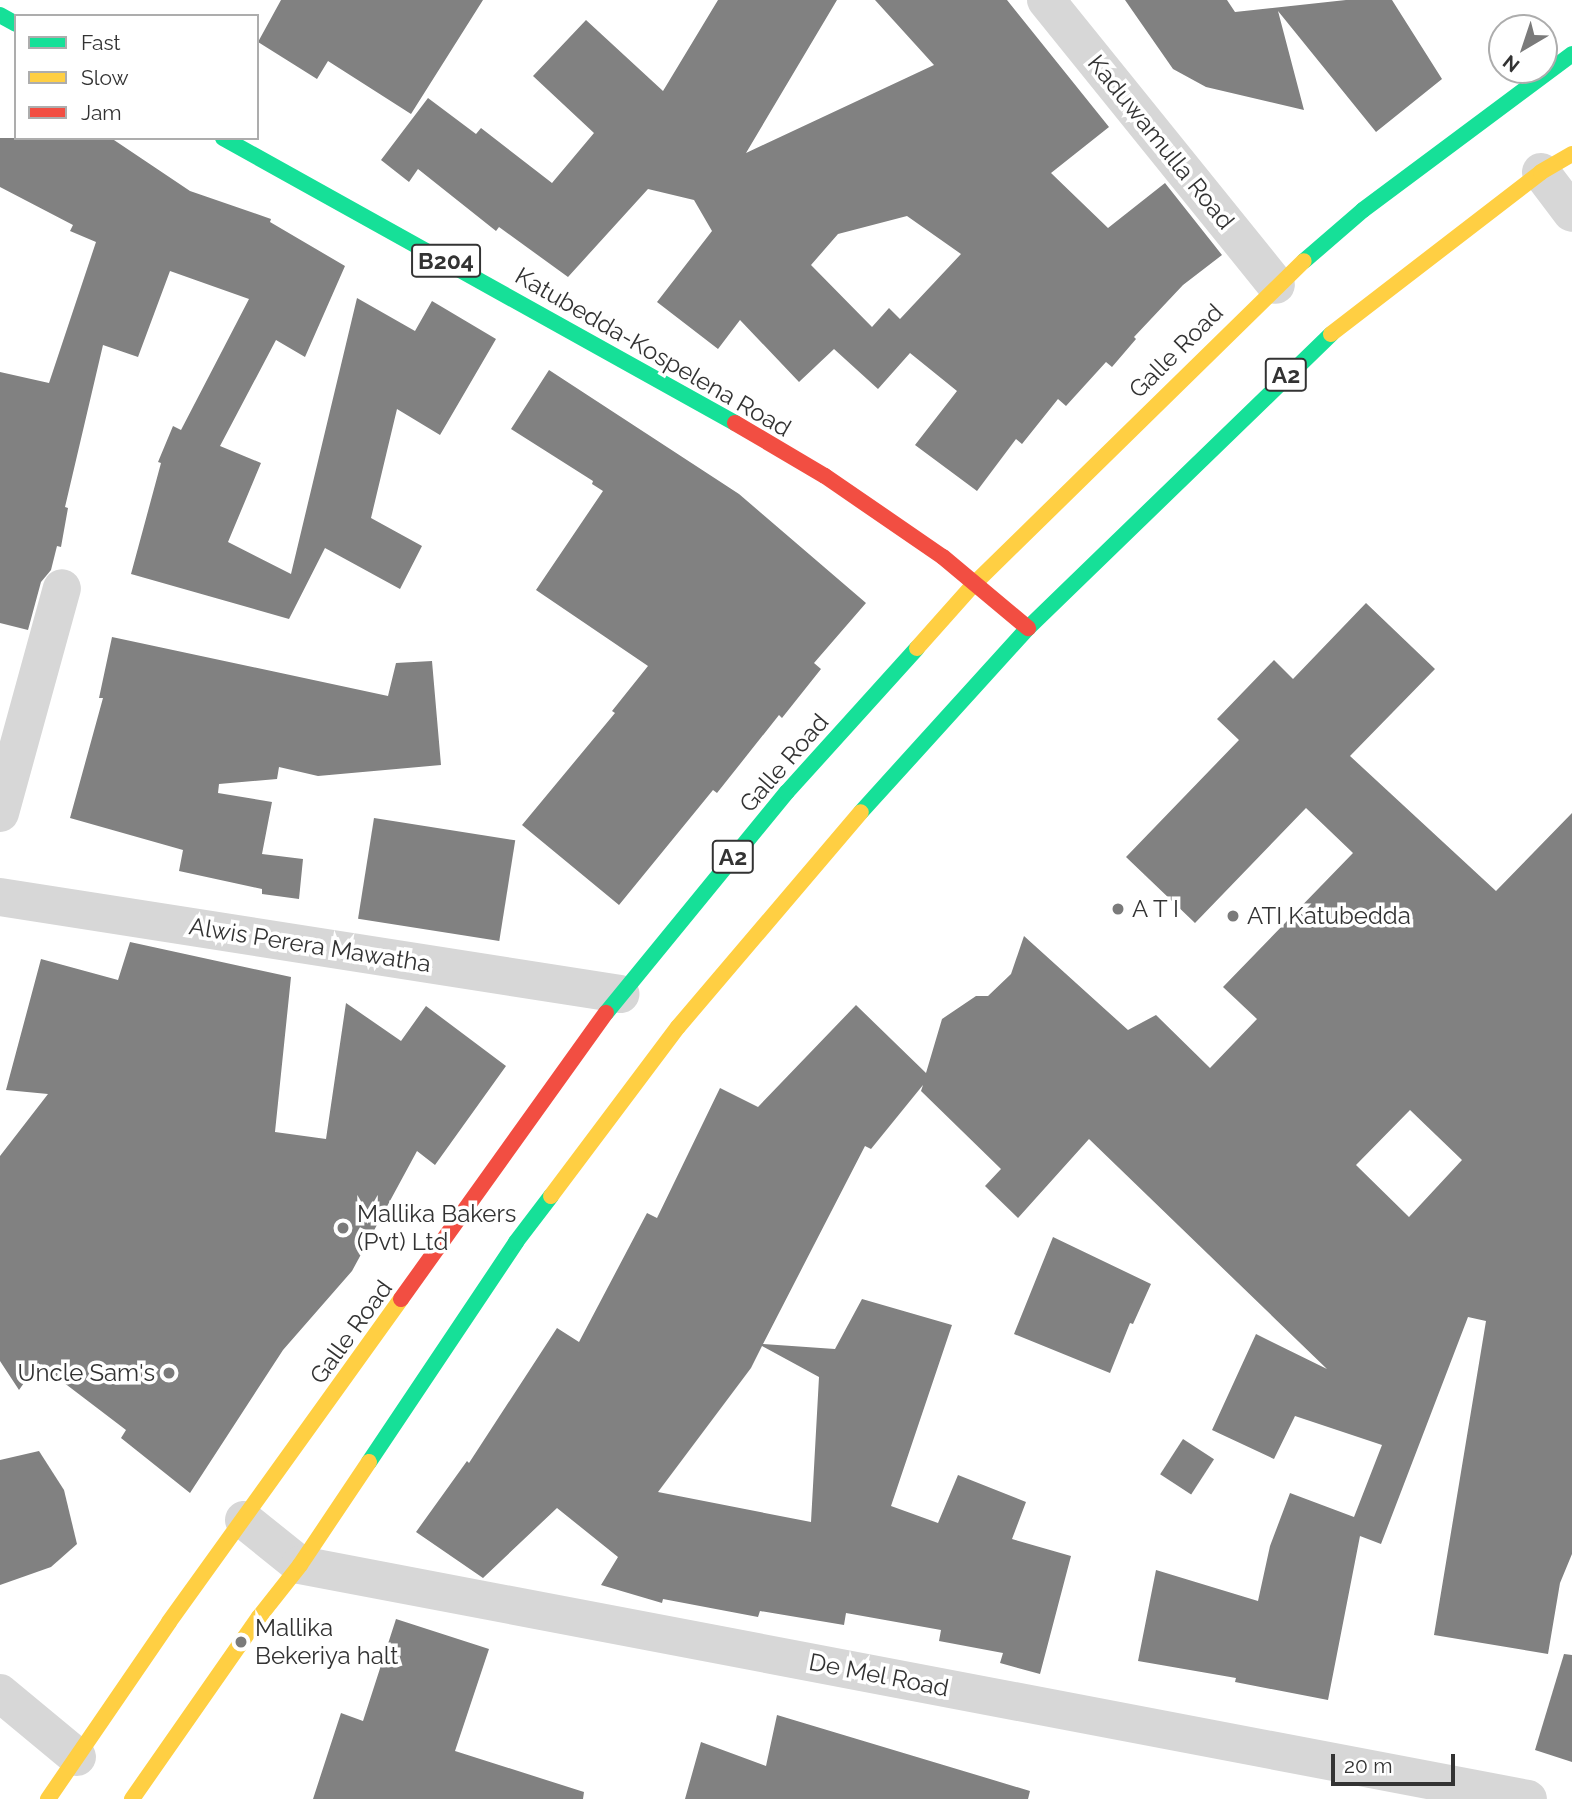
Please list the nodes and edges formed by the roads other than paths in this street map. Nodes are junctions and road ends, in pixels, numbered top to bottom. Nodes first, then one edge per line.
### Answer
1 (1046, 0) edge
2 (1572, 54) edge
3 (227, 140) edge
4 (1556, 163) edge
5 (1572, 213) edge
6 (1276, 285) junction
7 (975, 583) junction
8 (62, 588) dead end
9 (1027, 628) junction
10 (0, 813) edge
11 (0, 897) edge
12 (620, 994) junction
13 (244, 1520) junction
14 (300, 1565) junction
15 (0, 1693) edge
16 (77, 1757) junction
17 (48, 1799) edge
18 (132, 1799) edge
19 (1528, 1799) edge

1 - 6 street, Kaduwamulla Road
2 - 6 main road, Galle Road / A2
3 - 7 main road, Katubedda-Kospelena Road / B204
4 - 5 street
4 - 9 main road, A2
6 - 7 main road, Galle Road / A2
7 - 9 main road, Katubedda-Kospelena Road
7 - 12 main road, Galle Road / A2
8 - 10 street
9 - 14 main road, A2
11 - 12 street, Alwis Perera Mawatha
12 - 13 main road, Galle Road / A2
13 - 14 street, De Mel Road
13 - 16 main road, Galle Road / A2
14 - 18 main road, A2
14 - 19 street, De Mel Road
15 - 16 street
16 - 17 main road, Galle Road / A2

